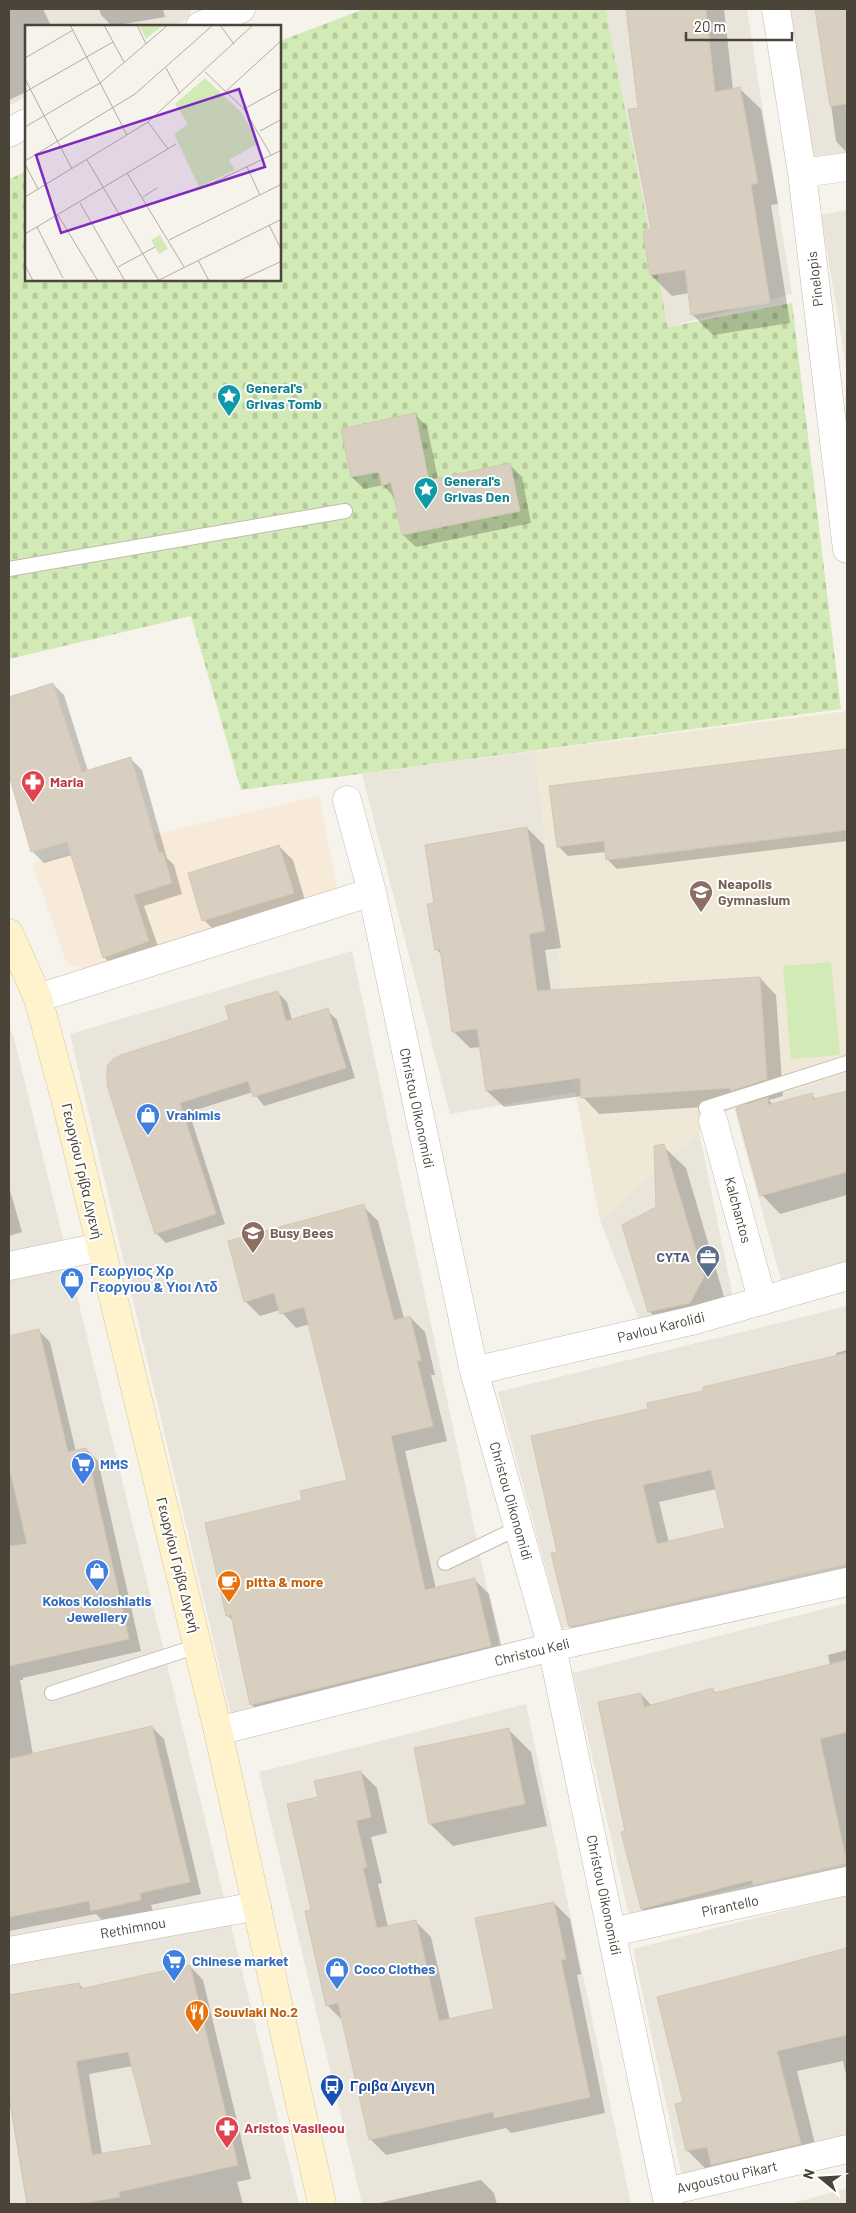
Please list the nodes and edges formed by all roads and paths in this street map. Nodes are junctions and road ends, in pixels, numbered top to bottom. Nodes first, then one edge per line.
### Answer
1 (241, 9) edge
2 (776, 9) edge
3 (207, 18) edge
4 (25, 123) edge
5 (9, 133) edge
6 (847, 167) edge
7 (802, 173) junction
8 (345, 511) dead end
9 (847, 549) edge
10 (9, 569) edge
11 (347, 800) dead end
12 (372, 892) junction
13 (9, 933) edge
14 (38, 998) junction
15 (847, 1063) edge
16 (713, 1120) joint
17 (100, 1247) junction
18 (9, 1266) edge
19 (847, 1276) edge
20 (762, 1299) junction
21 (474, 1371) junction
22 (518, 1528) junction
23 (445, 1563) dead end
24 (847, 1582) edge
25 (198, 1646) junction
26 (552, 1647) junction
27 (52, 1693) dead end
28 (218, 1731) junction
29 (847, 1881) edge
30 (256, 1906) junction
31 (612, 1932) junction
32 (9, 1951) edge
33 (847, 2149) edge
34 (667, 2198) edge
35 (322, 2204) edge

1 - 3 street
2 - 7 street, Pinelopis
4 - 5 street
6 - 7 street
7 - 9 street, Pinelopis
8 - 10 lane
11 - 12 street, Christou Oikonomidi
12 - 14 street
12 - 21 street, Christou Oikonomidi
13 - 14 main road, Γεωργίου Γρίβα Διγενή
14 - 17 main road, Γεωργίου Γρίβα Διγενή
15 - 16 lane
16 - 20 street, Kalchantos
17 - 18 street
17 - 25 main road, Γεωργίου Γρίβα Διγενή
19 - 20 street, Pavlou Karolidi
20 - 21 street, Pavlou Karolidi
21 - 22 street, Christou Oikonomidi
22 - 23 lane
22 - 26 street, Christou Oikonomidi
24 - 26 street, Christou Keli
25 - 27 lane
25 - 28 main road, Γεωργίου Γρίβα Διγενή
26 - 28 street, Christou Keli
26 - 31 street, Christou Oikonomidi
28 - 30 main road, Γεωργίου Γρίβα Διγενή
29 - 31 street, Pirantello
30 - 32 street, Rethimnou
30 - 35 main road, Γεωργίου Γρίβα Διγενή
31 - 34 street, Christou Oikonomidi
33 - 34 street, Avgoustou Pikart

